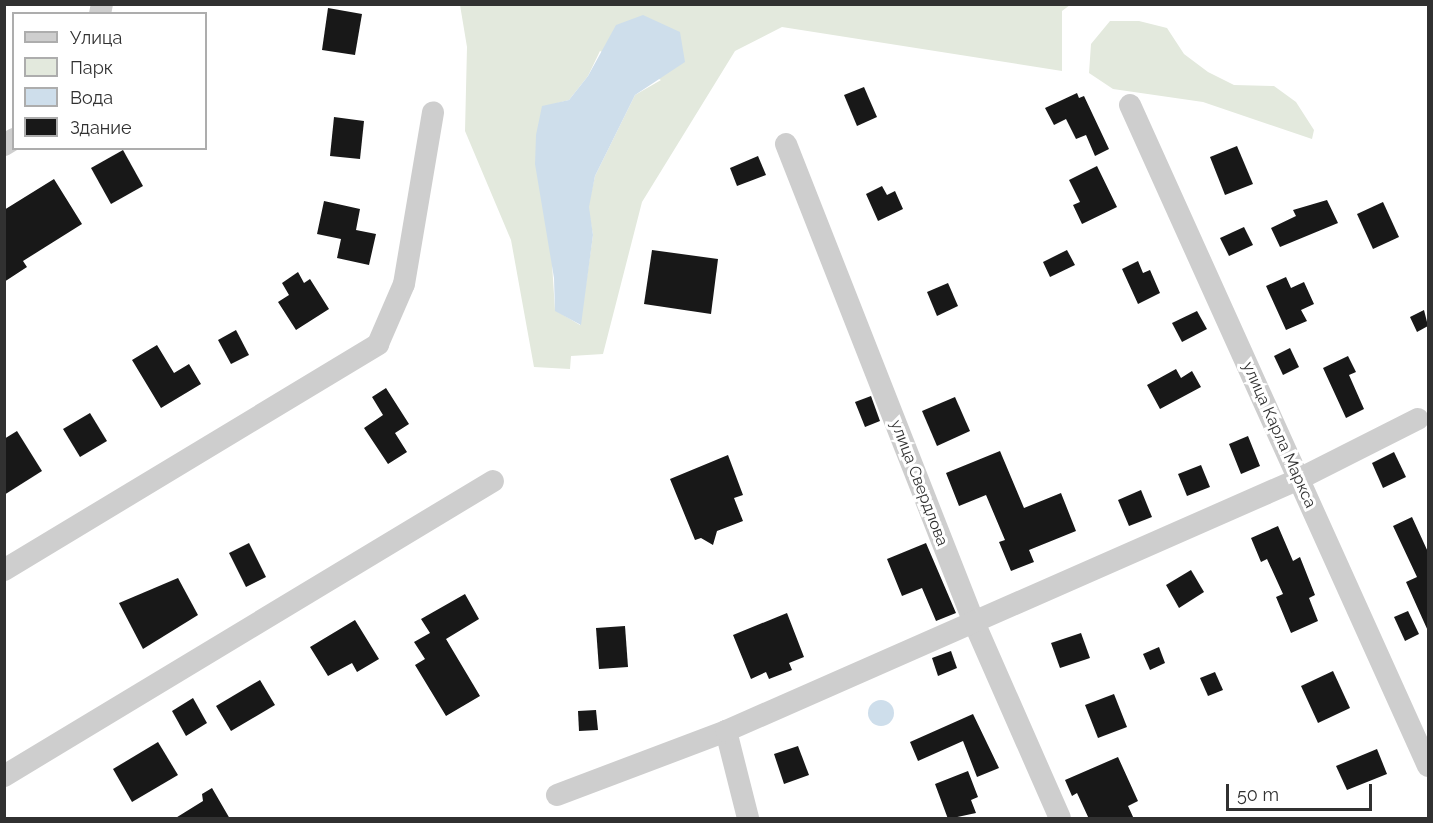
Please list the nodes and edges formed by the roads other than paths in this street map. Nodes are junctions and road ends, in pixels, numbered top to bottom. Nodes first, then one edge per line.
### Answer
1 (1130, 105) dead end
2 (433, 112) dead end
3 (786, 144) dead end
4 (1418, 419) dead end
5 (1299, 479) junction
6 (493, 481) dead end
7 (4, 570) edge
8 (973, 620) junction
9 (726, 731) junction
10 (1428, 766) edge
11 (4, 776) edge
12 (557, 795) dead end
13 (748, 819) edge
14 (1060, 819) edge

1 - 5 street, улица Карла Маркса
2 - 7 street
3 - 8 street, улица Свердлова
4 - 5 street
5 - 8 street
5 - 10 street, улица Карла Маркса
6 - 11 street
8 - 9 street
8 - 14 street, улица Свердлова
9 - 12 street
9 - 13 street

